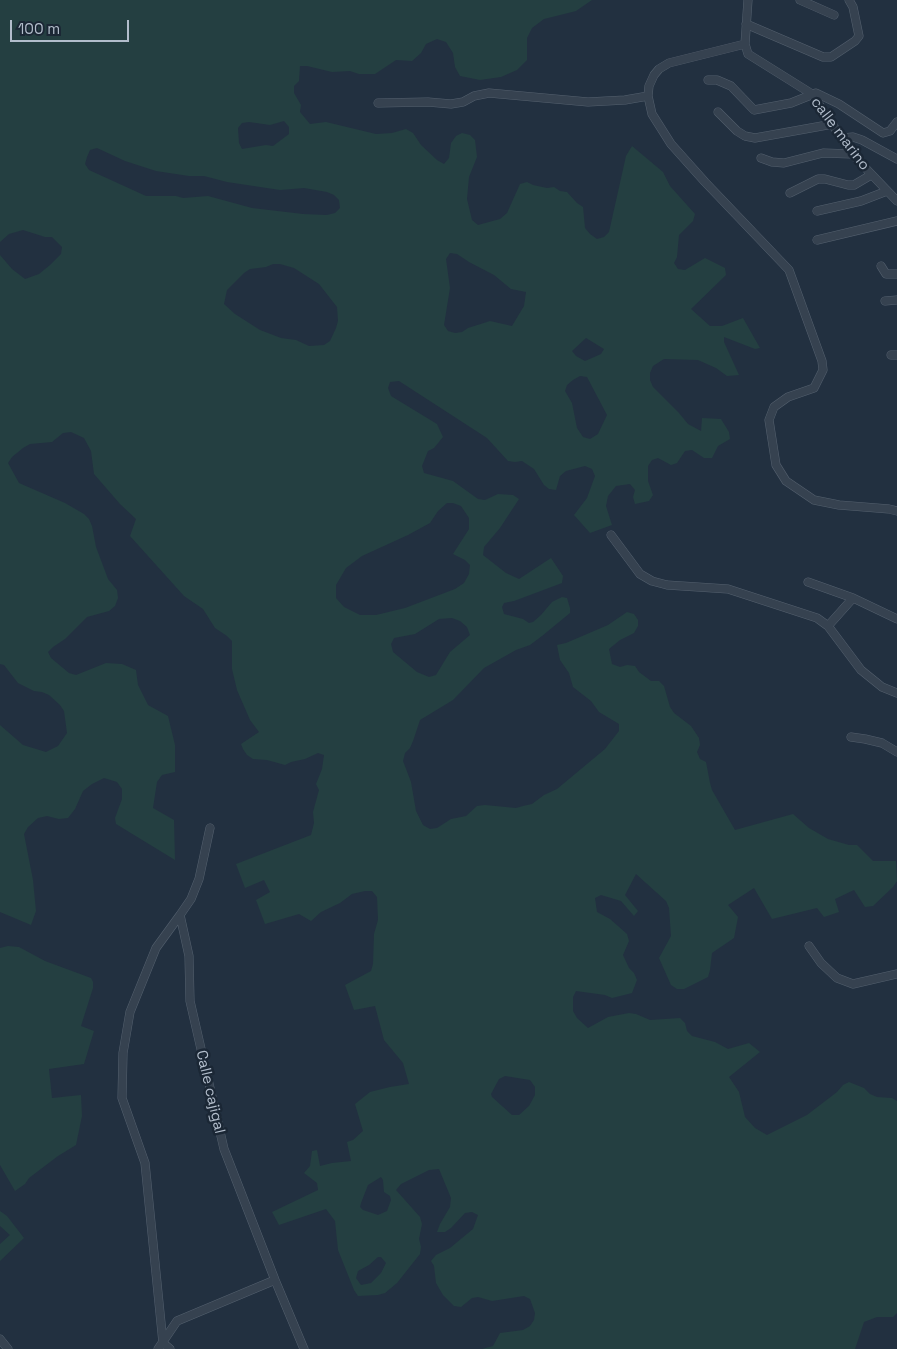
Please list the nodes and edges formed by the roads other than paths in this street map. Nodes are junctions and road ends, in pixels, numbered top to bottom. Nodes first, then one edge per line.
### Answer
1 (748, 0) edge
2 (800, 0) edge
3 (849, 0) edge
4 (834, 15) dead end
5 (746, 24) junction
6 (745, 44) junction
7 (708, 80) dead end
8 (812, 94) junction
9 (648, 96) junction
10 (378, 103) dead end
11 (718, 112) dead end
12 (897, 122) edge
13 (833, 124) junction
14 (842, 138) junction
15 (852, 154) junction
16 (761, 158) dead end
17 (897, 159) edge
18 (871, 175) junction
19 (887, 191) junction
20 (790, 193) dead end
21 (897, 201) edge
22 (818, 211) dead end
23 (897, 221) edge
24 (817, 240) dead end
25 (880, 266) dead end
26 (897, 274) edge
27 (897, 300) edge
28 (884, 301) dead end
29 (897, 511) edge
30 (611, 535) dead end
31 (808, 582) dead end
32 (853, 598) junction
33 (897, 619) edge
34 (828, 626) junction
35 (897, 693) edge
36 (851, 737) dead end
37 (897, 752) edge
38 (210, 828) dead end
39 (180, 915) junction
40 (809, 946) dead end
41 (897, 974) edge
42 (275, 1280) junction
43 (0, 1340) edge
44 (160, 1346) edge
45 (8, 1349) edge
46 (170, 1349) edge
47 (304, 1349) edge

1 - 5 street
2 - 4 street
3 - 5 street
5 - 6 street
6 - 8 street, calle marino
6 - 9 street
7 - 8 street
8 - 12 street
8 - 13 street, calle marino
9 - 10 street
9 - 29 street
11 - 13 street
13 - 14 street, calle marino
14 - 15 street, calle marino
14 - 17 street
15 - 16 street
15 - 18 street, calle marino
18 - 19 street, calle marino
18 - 20 street
19 - 21 street, calle marino
19 - 22 street
23 - 24 street
25 - 26 street
27 - 28 street
30 - 34 street
31 - 32 street
32 - 33 street
32 - 34 street
34 - 35 street
36 - 37 street
38 - 39 street
39 - 42 street, Calle cajigal
39 - 44 street
40 - 41 street
42 - 44 street
42 - 47 street, Calle cajigal
43 - 45 street
44 - 46 street

